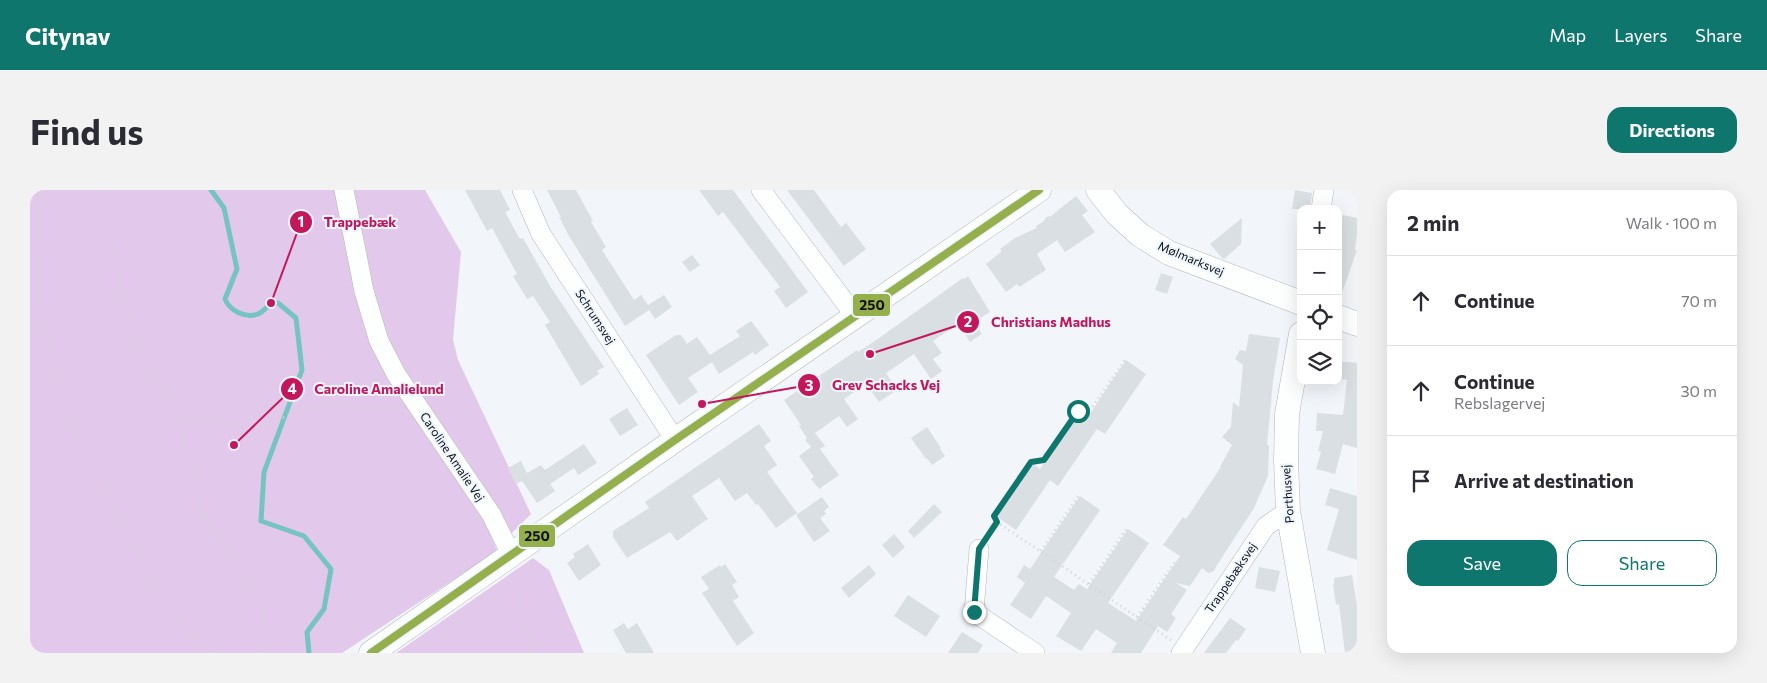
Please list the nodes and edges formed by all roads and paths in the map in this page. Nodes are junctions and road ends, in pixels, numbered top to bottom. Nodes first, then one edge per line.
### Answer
1 (41, 190) edge
2 (108, 190) edge
3 (344, 190) edge
4 (522, 190) edge
5 (761, 190) edge
6 (1038, 190) edge
7 (1098, 190) edge
8 (1324, 190) edge
9 (1322, 205) edge
10 (1297, 301) edge
11 (856, 317) junction
12 (1342, 319) edge
13 (1357, 324) edge
14 (1300, 340) edge
15 (1125, 360) dead end
16 (422, 412) junction
17 (180, 421) junction
18 (675, 440) junction
19 (1079, 495) dead end
20 (1288, 511) junction
21 (997, 522) junction
22 (1127, 528) dead end
23 (979, 549) joint
24 (1041, 552) junction
25 (508, 556) junction
26 (1176, 560) dead end
27 (1089, 584) junction
28 (1137, 617) junction
29 (1182, 651) edge
30 (212, 653) edge
31 (260, 653) edge
32 (371, 653) edge
33 (534, 653) edge
34 (1035, 653) edge
35 (1313, 653) edge

1 - 30 path
2 - 17 path
3 - 16 street, Caroline Amalie Vej
4 - 18 street, Schrumsvej
5 - 11 street
6 - 11 street
7 - 10 street, Mølmarksvej
8 - 9 street
11 - 18 street
12 - 13 street
14 - 20 street, Porthusvej
15 - 21 path
16 - 17 path
16 - 25 street, Caroline Amalie Vej
17 - 31 path
18 - 25 street
19 - 24 path
20 - 29 street, Trappebæksvej
20 - 35 street, Porthusvej
21 - 23 path
21 - 24 path
22 - 27 path
23 - 34 street
24 - 27 path
25 - 32 street
25 - 33 path
26 - 28 path
27 - 28 path
28 - 29 path

